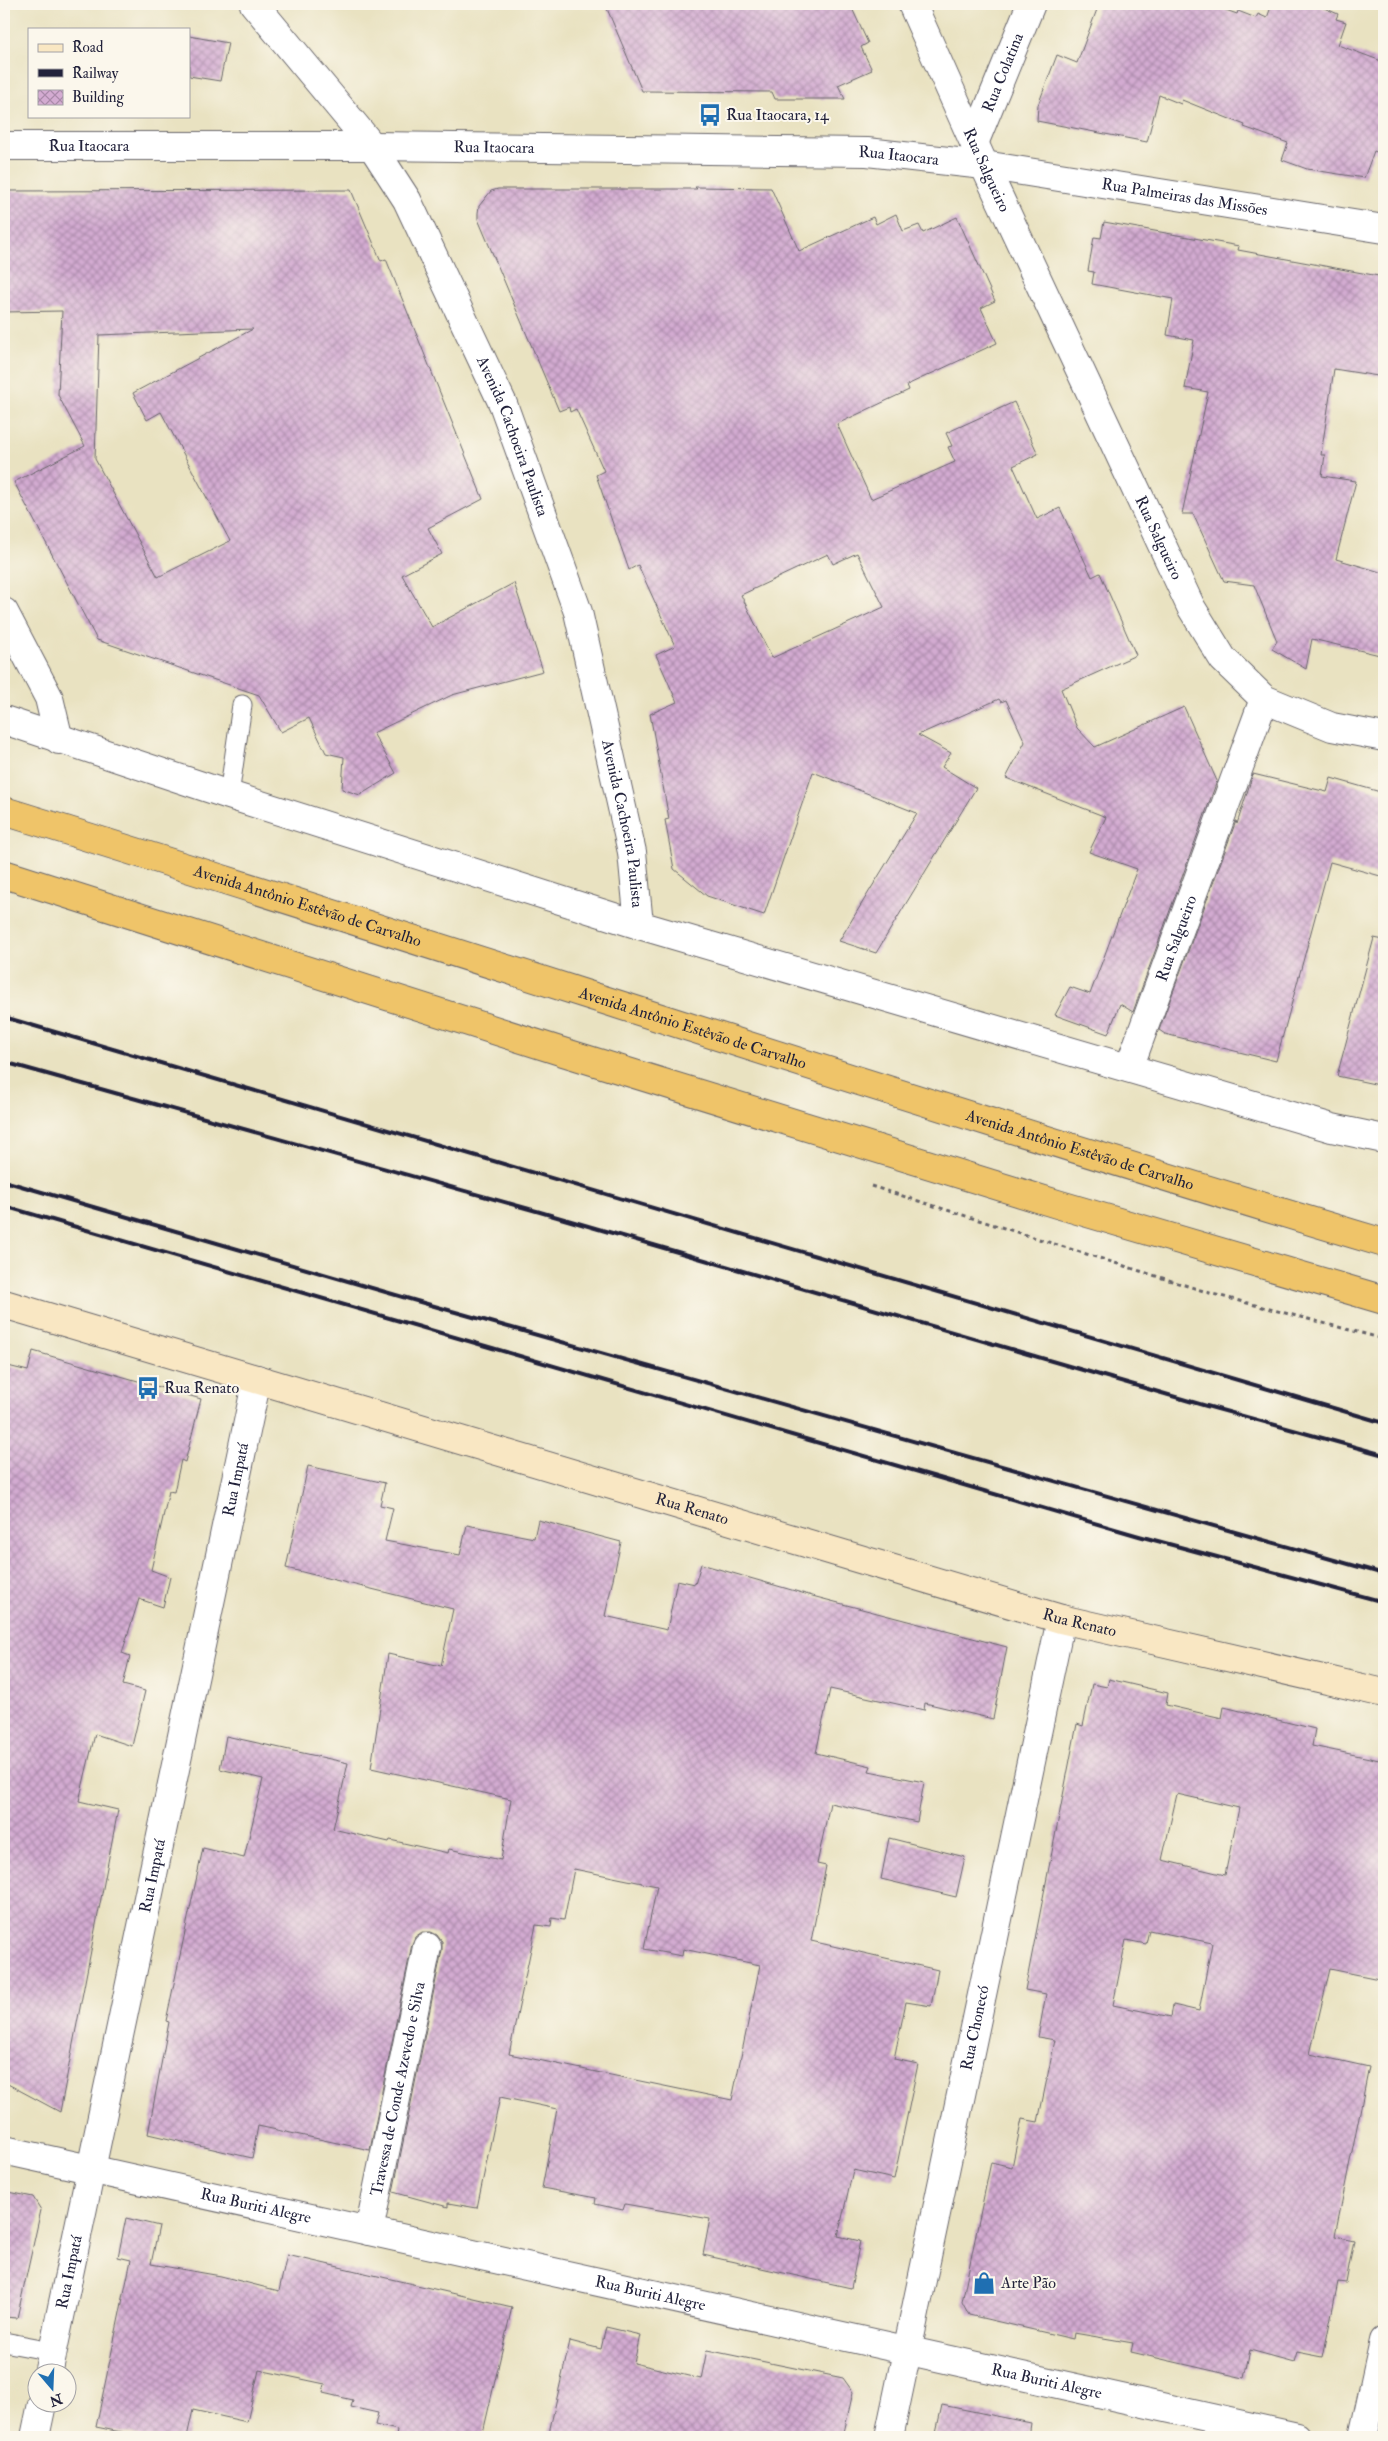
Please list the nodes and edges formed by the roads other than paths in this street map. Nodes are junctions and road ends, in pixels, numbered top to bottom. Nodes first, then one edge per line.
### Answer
1 (254, 4) edge
2 (912, 4) edge
3 (1031, 4) edge
4 (4, 146) edge
5 (372, 146) junction
6 (979, 153) junction
7 (1384, 229) edge
8 (4, 612) edge
9 (1264, 699) junction
10 (242, 705) dead end
11 (4, 720) edge
12 (1384, 737) edge
13 (59, 740) junction
14 (229, 795) junction
15 (4, 810) edge
16 (4, 874) edge
17 (639, 925) junction
18 (1129, 1068) junction
19 (1384, 1139) edge
20 (1384, 1243) edge
21 (1384, 1300) edge
22 (4, 1304) edge
23 (257, 1379) junction
24 (1061, 1619) junction
25 (1384, 1693) edge
26 (427, 1948) dead end
27 (4, 2150) edge
28 (90, 2169) junction
29 (369, 2231) junction
30 (1384, 2341) edge
31 (4, 2342) edge
32 (906, 2351) junction
33 (50, 2362) edge
34 (40, 2414) edge
35 (35, 2437) edge
36 (889, 2437) edge
37 (1297, 2437) edge
38 (1363, 2437) edge

1 - 5 street, Avenida Cachoeira Paulista
2 - 6 street, Rua Salgueiro
3 - 6 street, Rua Colatina
4 - 5 street, Rua Itaocara
5 - 6 street, Rua Itaocara
5 - 17 street, Avenida Cachoeira Paulista
6 - 7 street, Rua Palmeiras das Missões
6 - 9 street, Rua Salgueiro
8 - 13 street
9 - 12 street
9 - 18 street, Rua Salgueiro
10 - 14 lane
11 - 13 street
13 - 14 street
14 - 17 street
15 - 20 highway, Avenida Antônio Estêvão de Carvalho
16 - 21 highway
17 - 18 street
18 - 19 street
22 - 23 street, Rua Renato
23 - 24 street, Rua Renato
23 - 28 street, Rua Impatá
24 - 25 street, Rua Renato
24 - 32 street, Rua Chonecó
26 - 29 street, Travessa de Conde Azevedo e Silva
27 - 28 street, Rua Buriti Alegre
28 - 29 street, Rua Buriti Alegre
28 - 33 street, Rua Impatá
29 - 32 street, Rua Buriti Alegre
30 - 38 street
31 - 33 lane
32 - 36 street, Rua Chonecó
32 - 37 street, Rua Buriti Alegre
34 - 35 street

